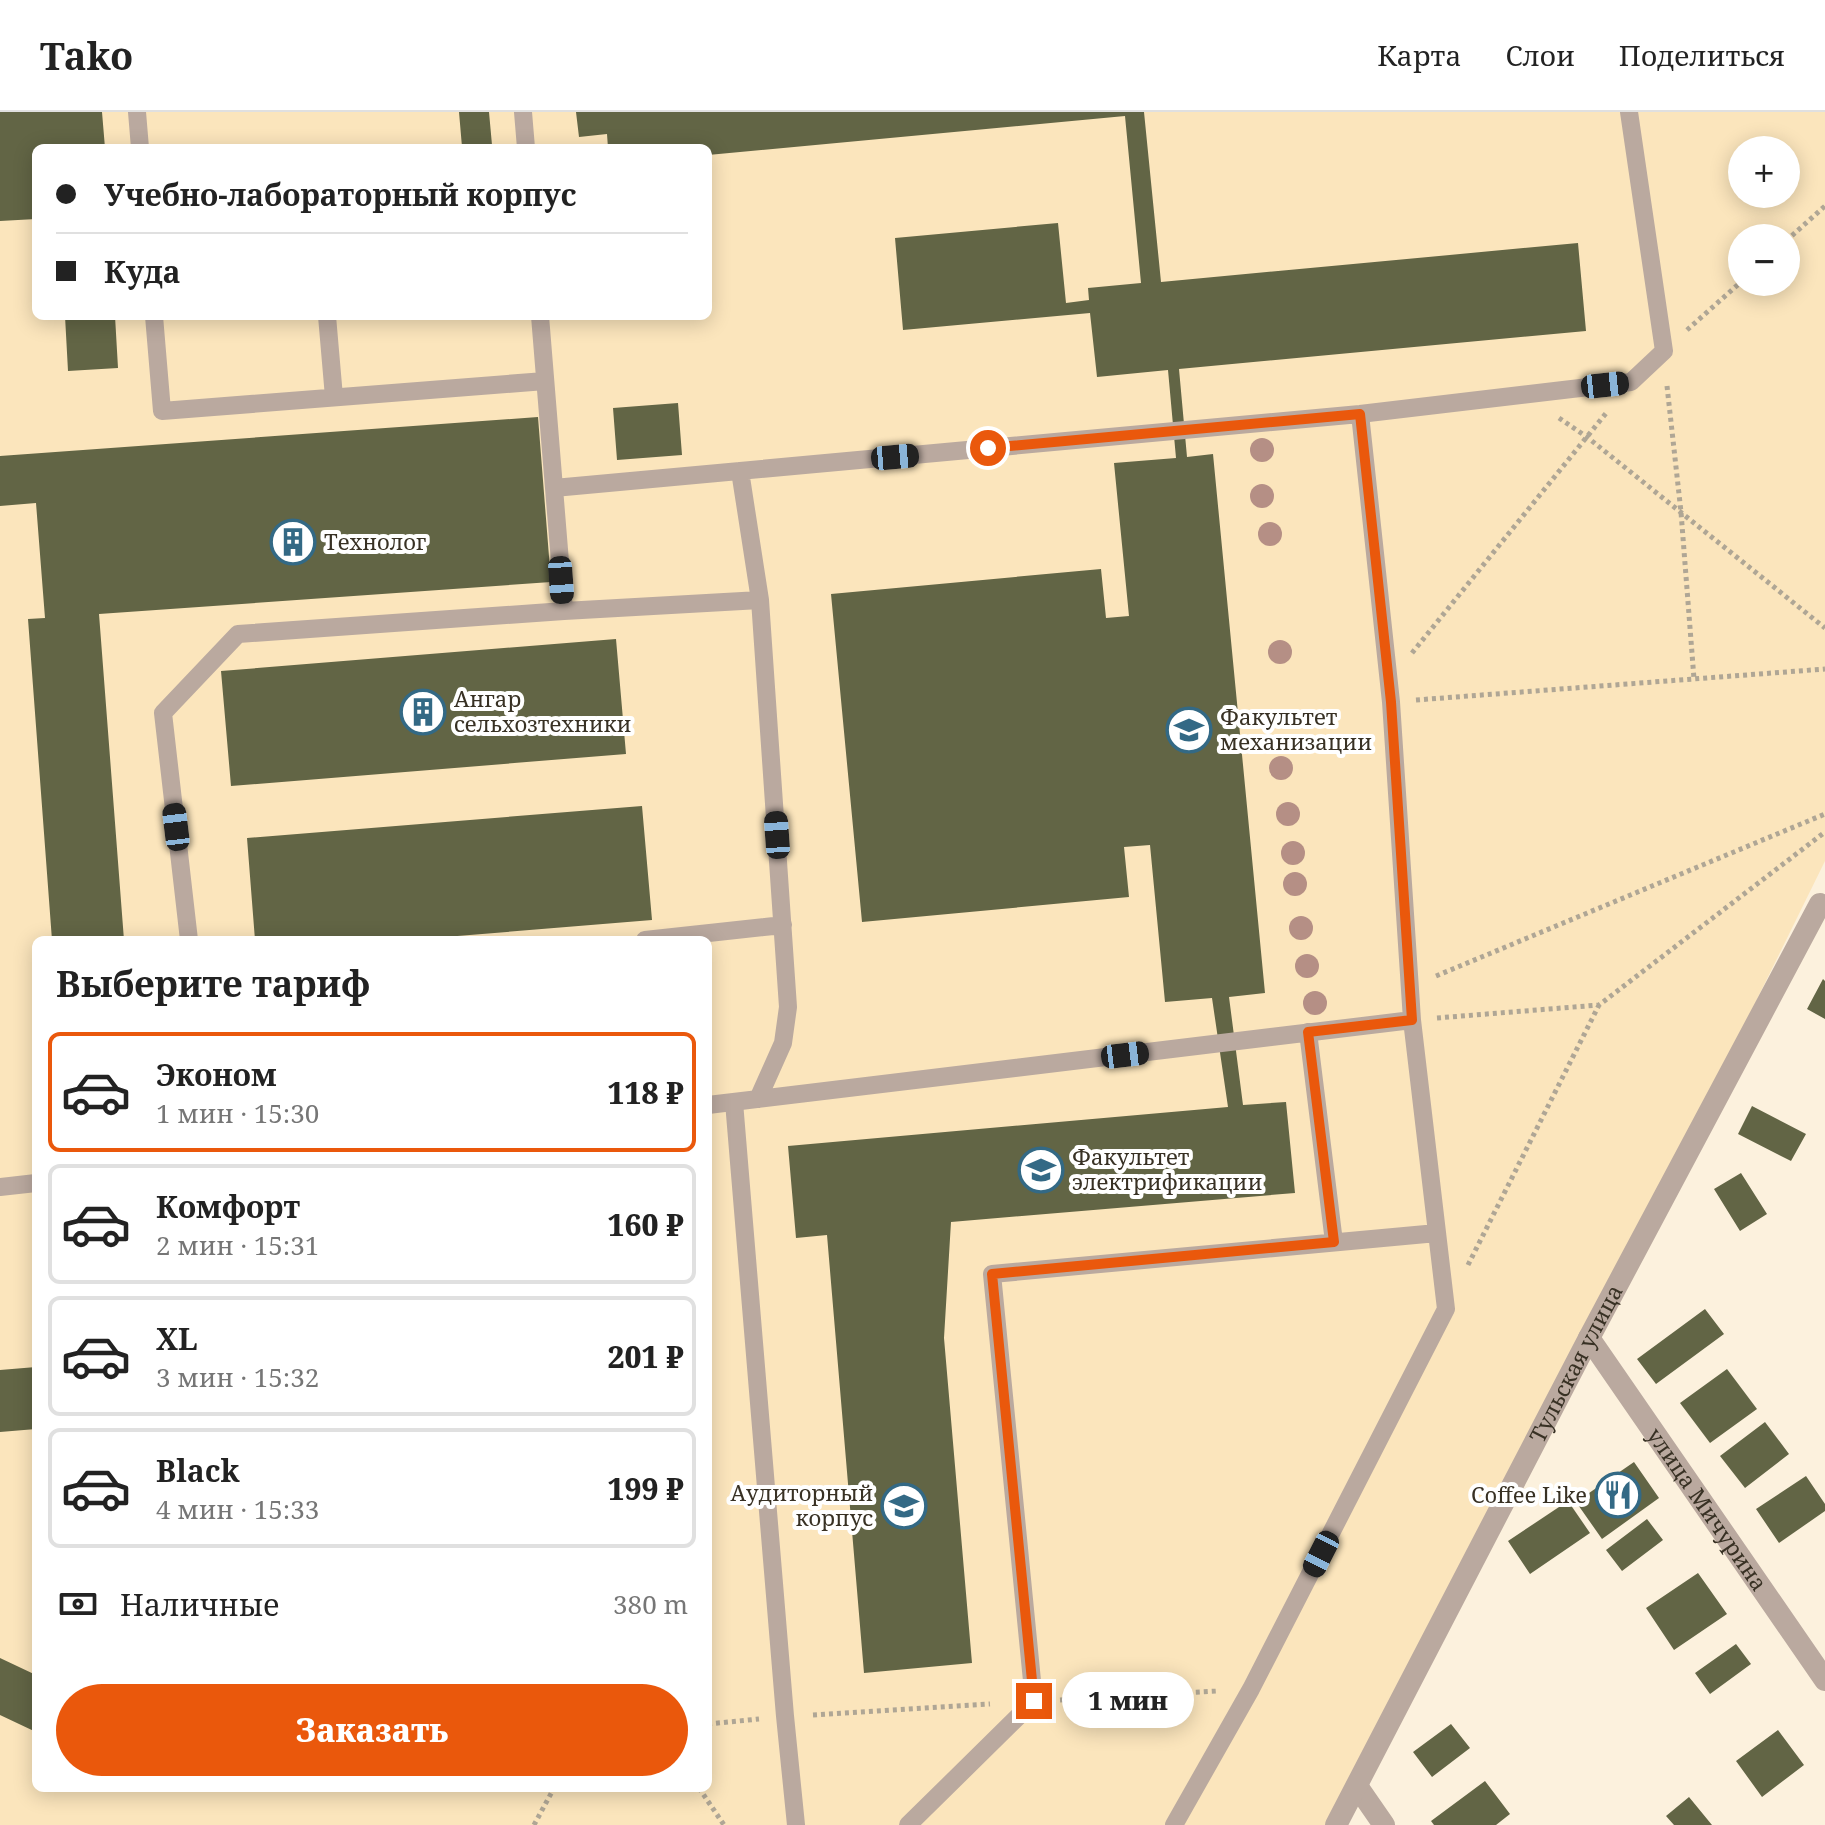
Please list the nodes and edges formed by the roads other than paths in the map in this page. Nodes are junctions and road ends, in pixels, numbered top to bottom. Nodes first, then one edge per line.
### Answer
1 (137, 112) edge
2 (523, 112) edge
3 (1629, 112) edge
4 (140, 144) edge
5 (526, 144) edge
6 (154, 320) edge
7 (327, 320) edge
8 (540, 320) edge
9 (545, 381) junction
10 (334, 397) junction
11 (1360, 414) junction
12 (740, 471) junction
13 (554, 488) junction
14 (760, 600) junction
15 (564, 611) junction
16 (1820, 904) dead end
17 (783, 925) junction
18 (189, 936) edge
19 (682, 936) edge
20 (1412, 1020) junction
21 (1308, 1032) junction
22 (758, 1099) junction
23 (734, 1102) junction
24 (712, 1105) edge
25 (32, 1183) edge
26 (0, 1187) edge
27 (1437, 1233) junction
28 (1334, 1242) junction
29 (1589, 1338) junction
30 (1825, 1680) edge
31 (1357, 1786) junction
32 (796, 1825) edge
33 (908, 1825) edge
34 (1174, 1825) edge
35 (1336, 1825) edge
36 (1384, 1825) edge

1 - 4 lane
2 - 5 lane
3 - 11 lane
6 - 10 lane
7 - 10 lane
8 - 9 lane
9 - 10 lane
9 - 13 lane
11 - 12 lane
11 - 20 lane
12 - 13 lane
12 - 14 lane
13 - 15 lane
14 - 15 lane
14 - 17 lane
15 - 18 lane
16 - 29 street, Тульская улица
17 - 19 lane
17 - 22 lane
20 - 21 lane
20 - 27 lane
21 - 22 lane
21 - 28 lane
22 - 23 lane
23 - 24 lane
23 - 32 lane
25 - 26 lane
27 - 28 lane
27 - 34 lane
28 - 33 lane
29 - 30 street, улица Мичурина
29 - 31 street, Тульская улица
31 - 35 street, Тульская улица
31 - 36 street

